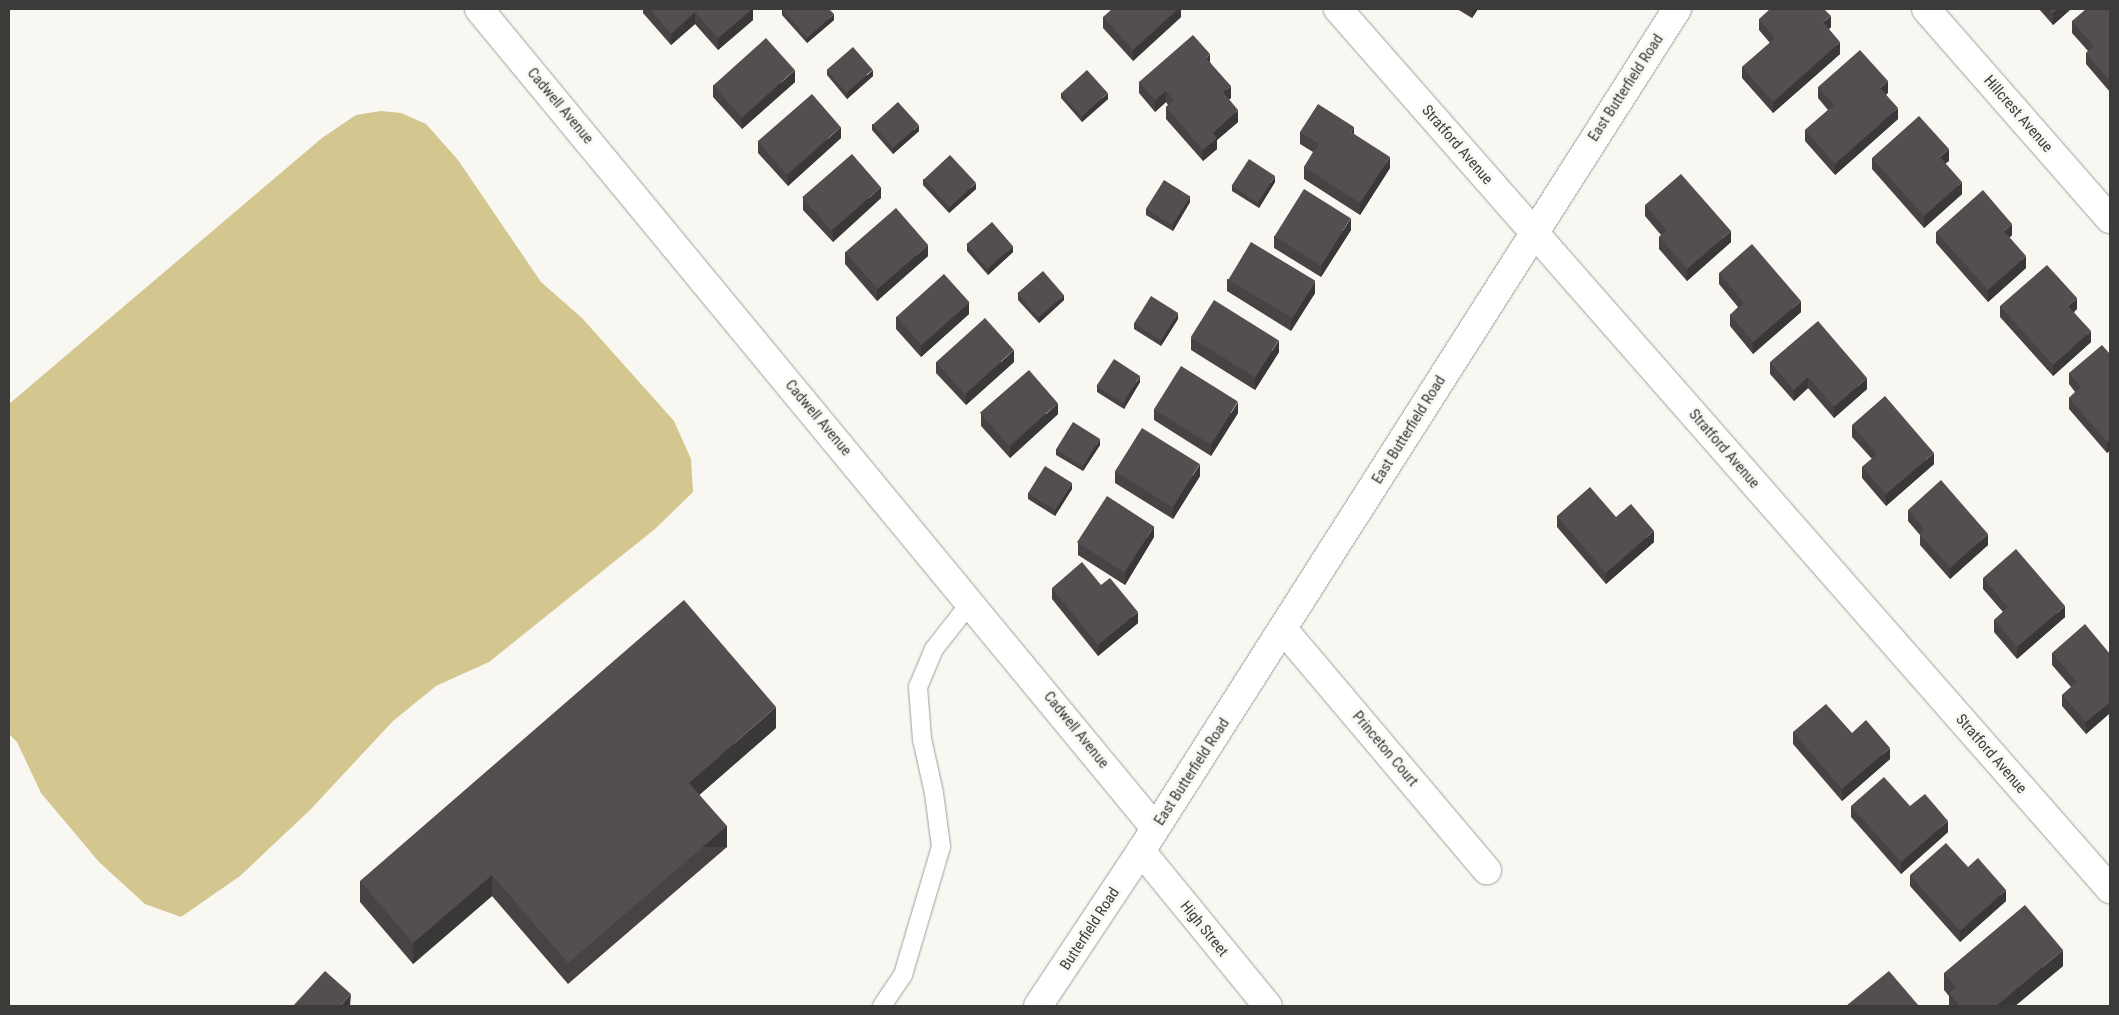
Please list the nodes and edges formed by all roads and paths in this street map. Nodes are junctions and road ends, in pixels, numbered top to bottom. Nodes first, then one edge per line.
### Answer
1 (479, 9) edge
2 (1338, 9) edge
3 (1677, 9) edge
4 (1926, 9) edge
5 (2110, 219) edge
6 (1534, 233) junction
7 (971, 602) junction
8 (1283, 628) junction
9 (1156, 828) junction
10 (1141, 851) junction
11 (1487, 870) dead end
12 (2110, 889) edge
13 (882, 1006) edge
14 (1038, 1006) edge
15 (1268, 1006) edge

1 - 7 street, Cadwell Avenue
2 - 6 street, Stratford Avenue
3 - 6 street, East Butterfield Road
4 - 5 street, Hillcrest Avenue
6 - 8 street, East Butterfield Road
6 - 12 street, Stratford Avenue
7 - 9 street, Cadwell Avenue
7 - 13 lane
8 - 9 street, East Butterfield Road
8 - 11 street, Princeton Court
9 - 10 street, East Butterfield Road
10 - 14 street, Butterfield Road
10 - 15 street, High Street

